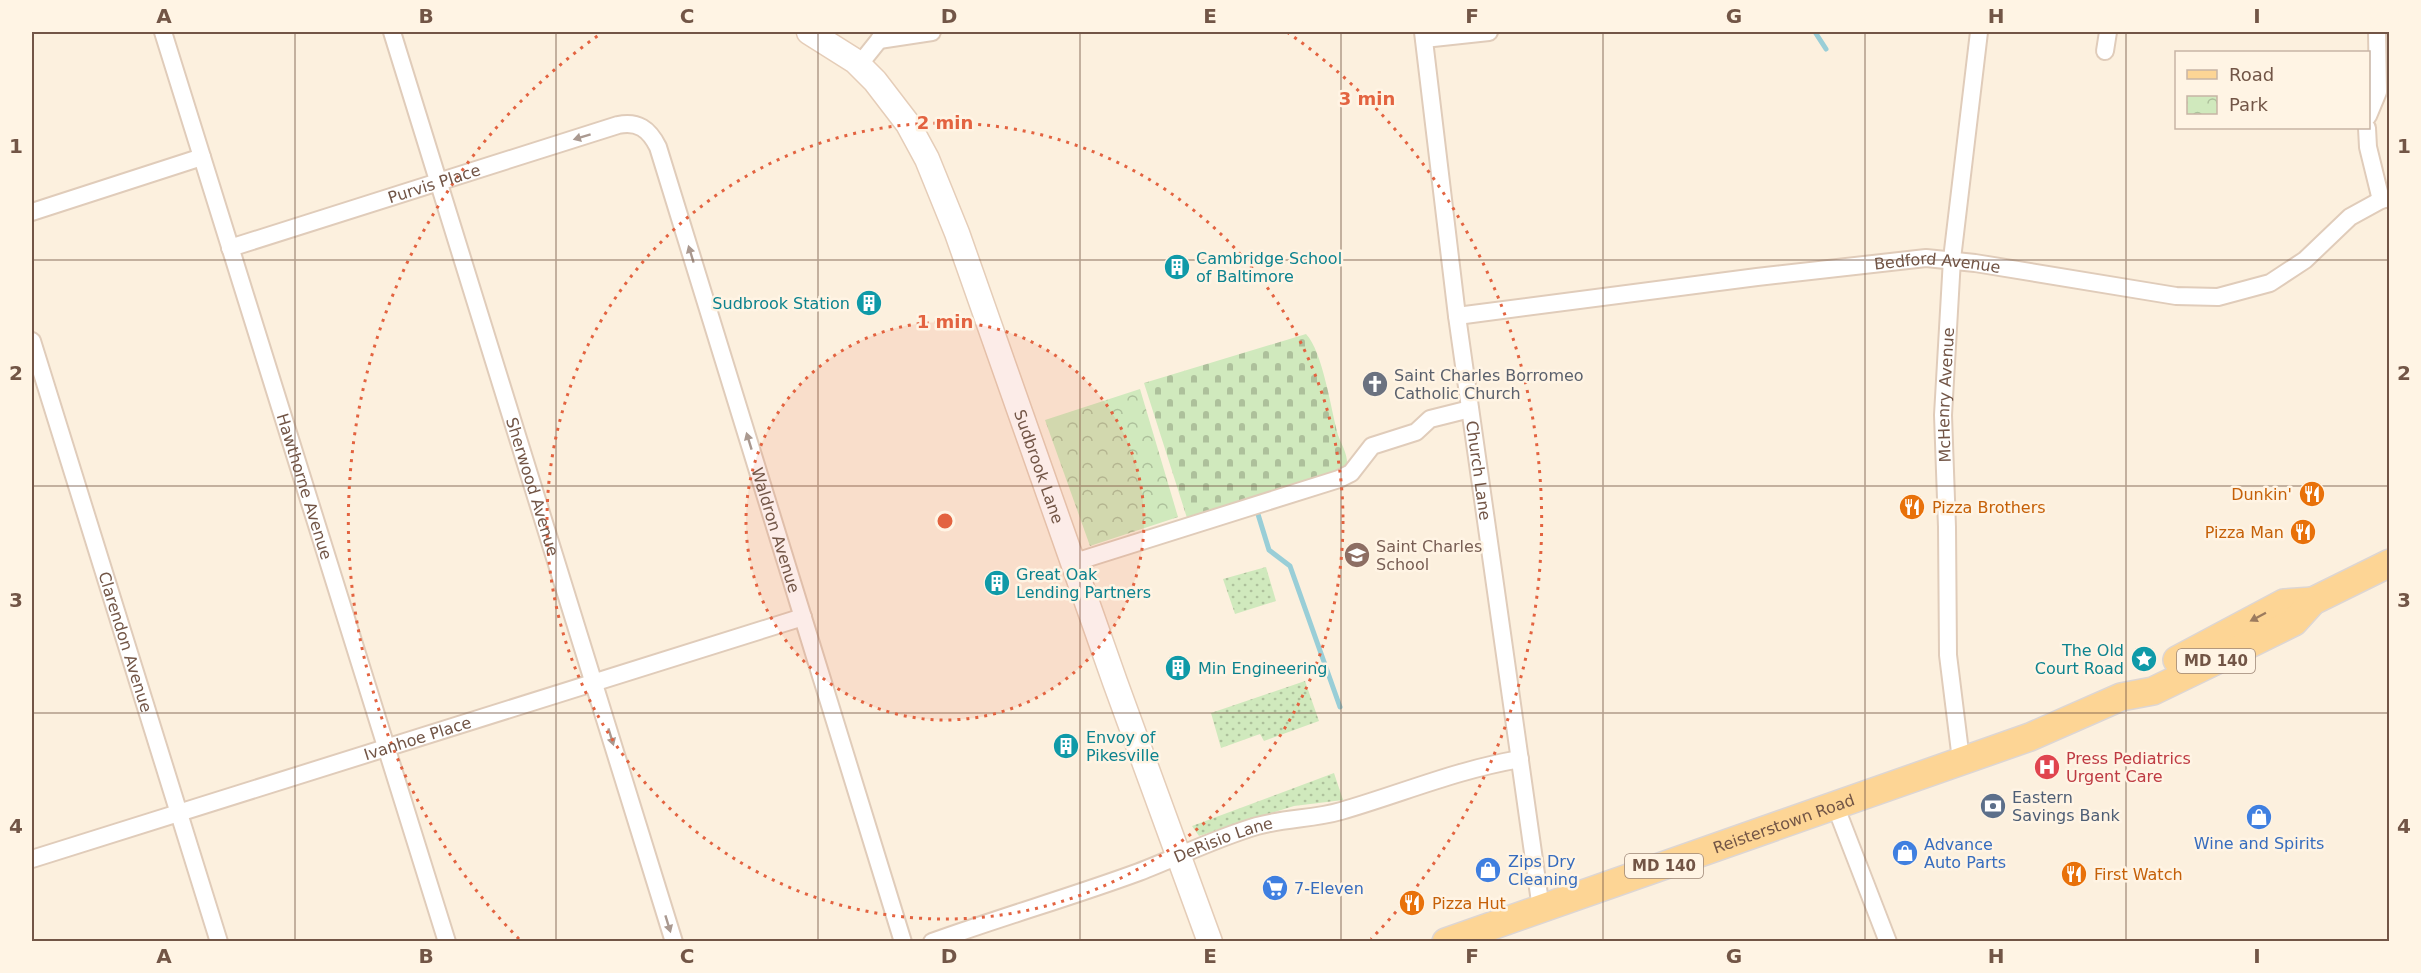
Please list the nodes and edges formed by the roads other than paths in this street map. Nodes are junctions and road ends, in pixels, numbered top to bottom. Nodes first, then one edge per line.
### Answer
1 (162, 32) edge
2 (392, 32) edge
3 (808, 32) edge
4 (932, 32) edge
5 (1489, 32) edge
6 (1979, 32) edge
7 (2108, 32) edge
8 (2377, 32) edge
9 (1424, 35) edge
10 (881, 36) edge
11 (2105, 51) dead end
12 (859, 65) junction
13 (2370, 111) edge
14 (638, 125) joint
15 (2367, 129) edge
16 (202, 158) junction
17 (439, 181) junction
18 (2385, 199) edge
19 (32, 212) edge
20 (230, 248) junction
21 (1952, 260) junction
22 (1457, 316) junction
23 (32, 341) edge
24 (1470, 409) junction
25 (1072, 563) junction
26 (2390, 563) edge
27 (803, 617) junction
28 (594, 682) junction
29 (386, 746) junction
30 (1520, 759) junction
31 (1961, 760) junction
32 (1835, 805) junction
33 (179, 813) junction
34 (1177, 856) junction
35 (32, 859) edge
36 (1541, 909) junction
37 (219, 942) edge
38 (447, 942) edge
39 (674, 942) edge
40 (903, 942) edge
41 (932, 942) edge
42 (1210, 942) edge
43 (1446, 942) edge
44 (1888, 942) edge

1 - 16 street, Hawthorne Avenue
2 - 17 street, Sherwood Avenue
3 - 12 street, Sudbrook Lane
4 - 10 street
5 - 9 street
6 - 21 street, McHenry Avenue
7 - 11 street
8 - 13 street
9 - 22 street, Church Lane
10 - 12 street
12 - 25 street, Sudbrook Lane
14 -> 17 street, Purvis Place
27 -> 14 street, Waldron Avenue
15 - 18 street
16 - 19 street
16 - 20 street, Hawthorne Avenue
17 - 20 street, Purvis Place
17 - 28 street, Sherwood Avenue
18 - 21 street, Bedford Avenue
20 - 29 street, Hawthorne Avenue
21 - 22 street, Bedford Avenue
21 - 31 street, McHenry Avenue
22 - 24 street, Church Lane
23 - 33 street, Clarendon Avenue
24 - 25 street
24 - 30 street, Church Lane
25 - 34 street, Sudbrook Lane
26 - 31 main road, Reisterstown Road / MD 140
27 - 28 street, Ivanhoe Place
27 - 40 street, Waldron Avenue
28 - 29 street, Ivanhoe Place
28 -> 39 street, Sherwood Avenue
29 - 33 street, Ivanhoe Place
29 - 38 street, Hawthorne Avenue
30 - 34 street, DeRisio Lane
30 - 36 street, Church Lane
31 - 32 main road, Reisterstown Road / MD 140
32 - 36 main road, Reisterstown Road / MD 140
32 - 44 street
33 - 35 street, Ivanhoe Place
33 - 37 street, Clarendon Avenue
34 - 41 street, DeRisio Lane
34 - 42 street, Sudbrook Lane
36 - 43 main road, Reisterstown Road / MD 140

